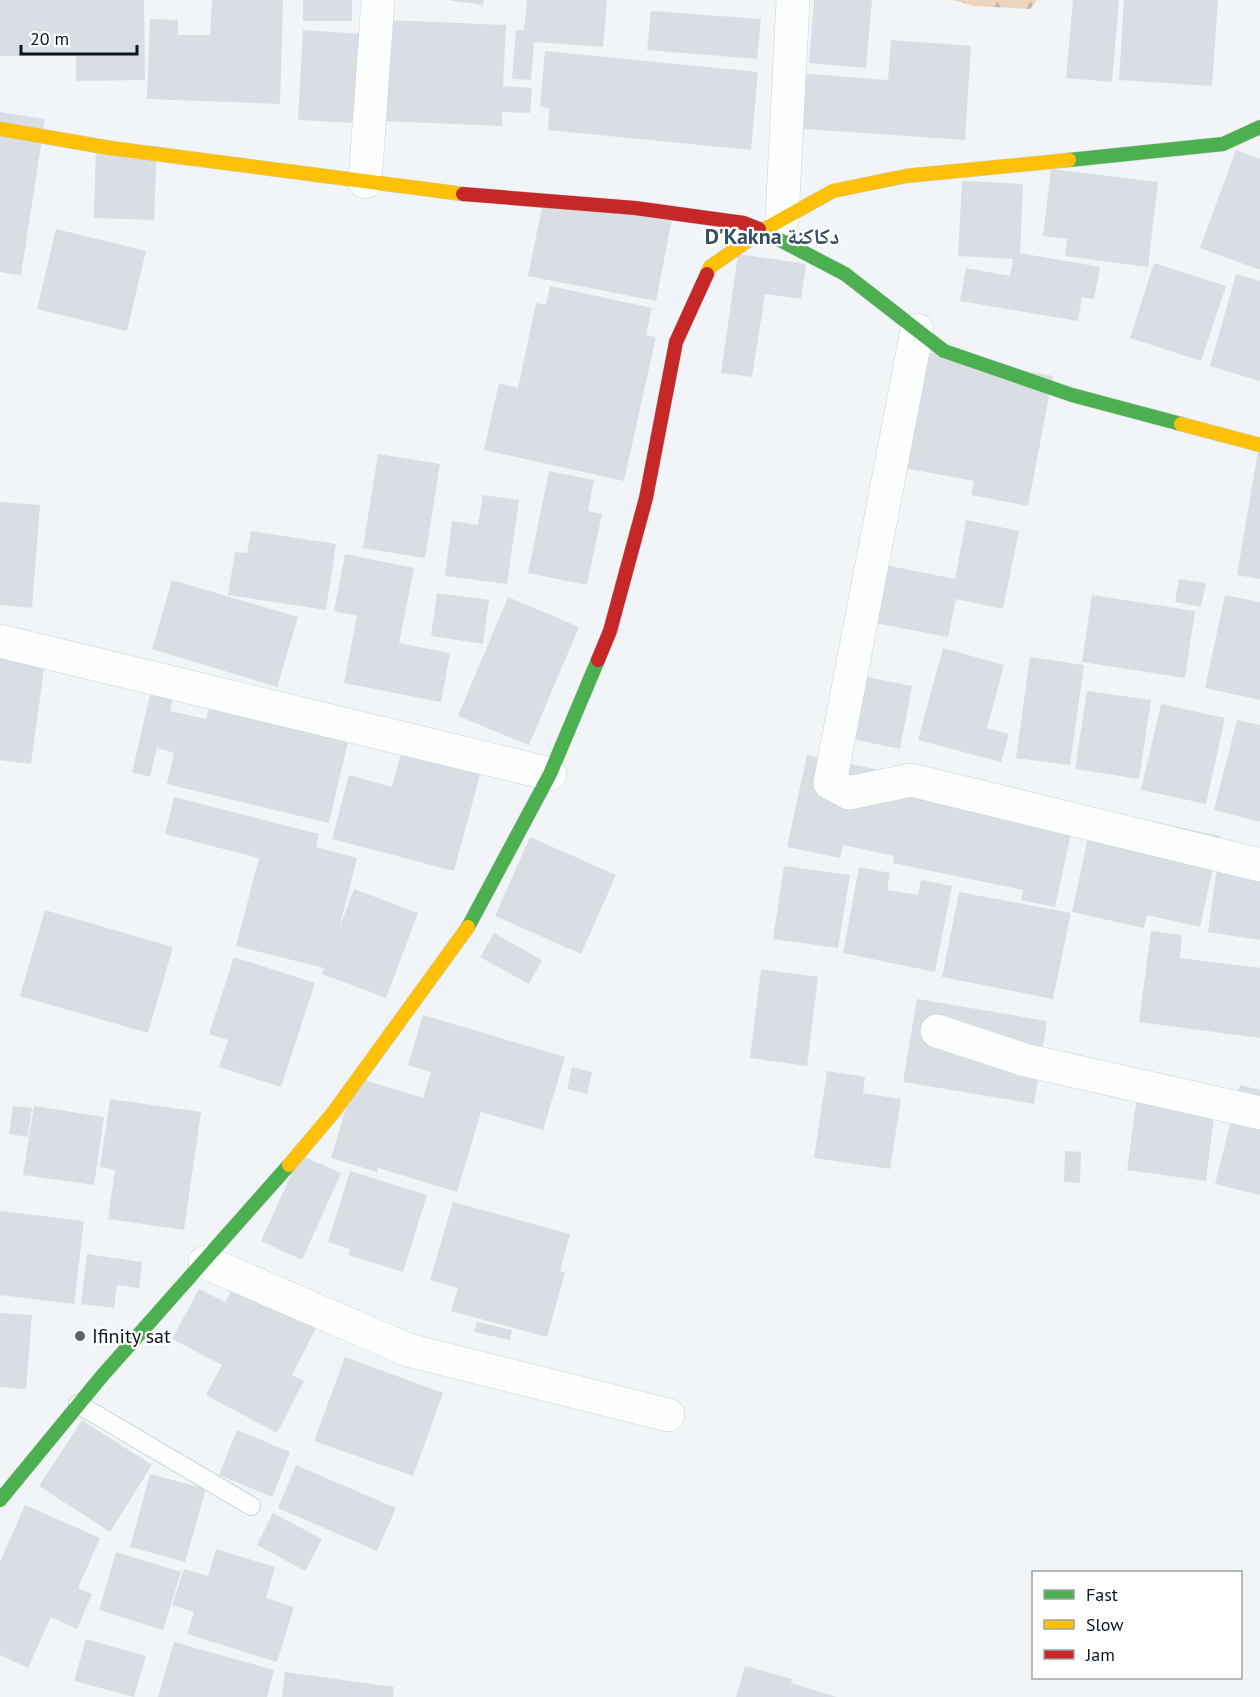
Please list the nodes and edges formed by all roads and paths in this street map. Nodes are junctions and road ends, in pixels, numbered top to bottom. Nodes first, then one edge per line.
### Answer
1 (378, 0) edge
2 (793, 0) edge
3 (1260, 127) edge
4 (0, 129) edge
5 (365, 182) junction
6 (772, 224) junction
7 (917, 330) junction
8 (1260, 445) edge
9 (0, 641) edge
10 (550, 774) junction
11 (1260, 865) edge
12 (937, 1031) dead end
13 (1260, 1113) edge
14 (205, 1262) junction
15 (78, 1404) junction
16 (668, 1415) dead end
17 (0, 1500) edge
18 (251, 1506) dead end

1 - 5 street
2 - 6 street
3 - 6 street
4 - 5 street
5 - 6 street
6 - 7 street
6 - 10 street
7 - 8 street
7 - 11 street
9 - 10 street
10 - 14 street
12 - 13 street
14 - 15 street
14 - 16 street
15 - 17 street
15 - 18 lane

